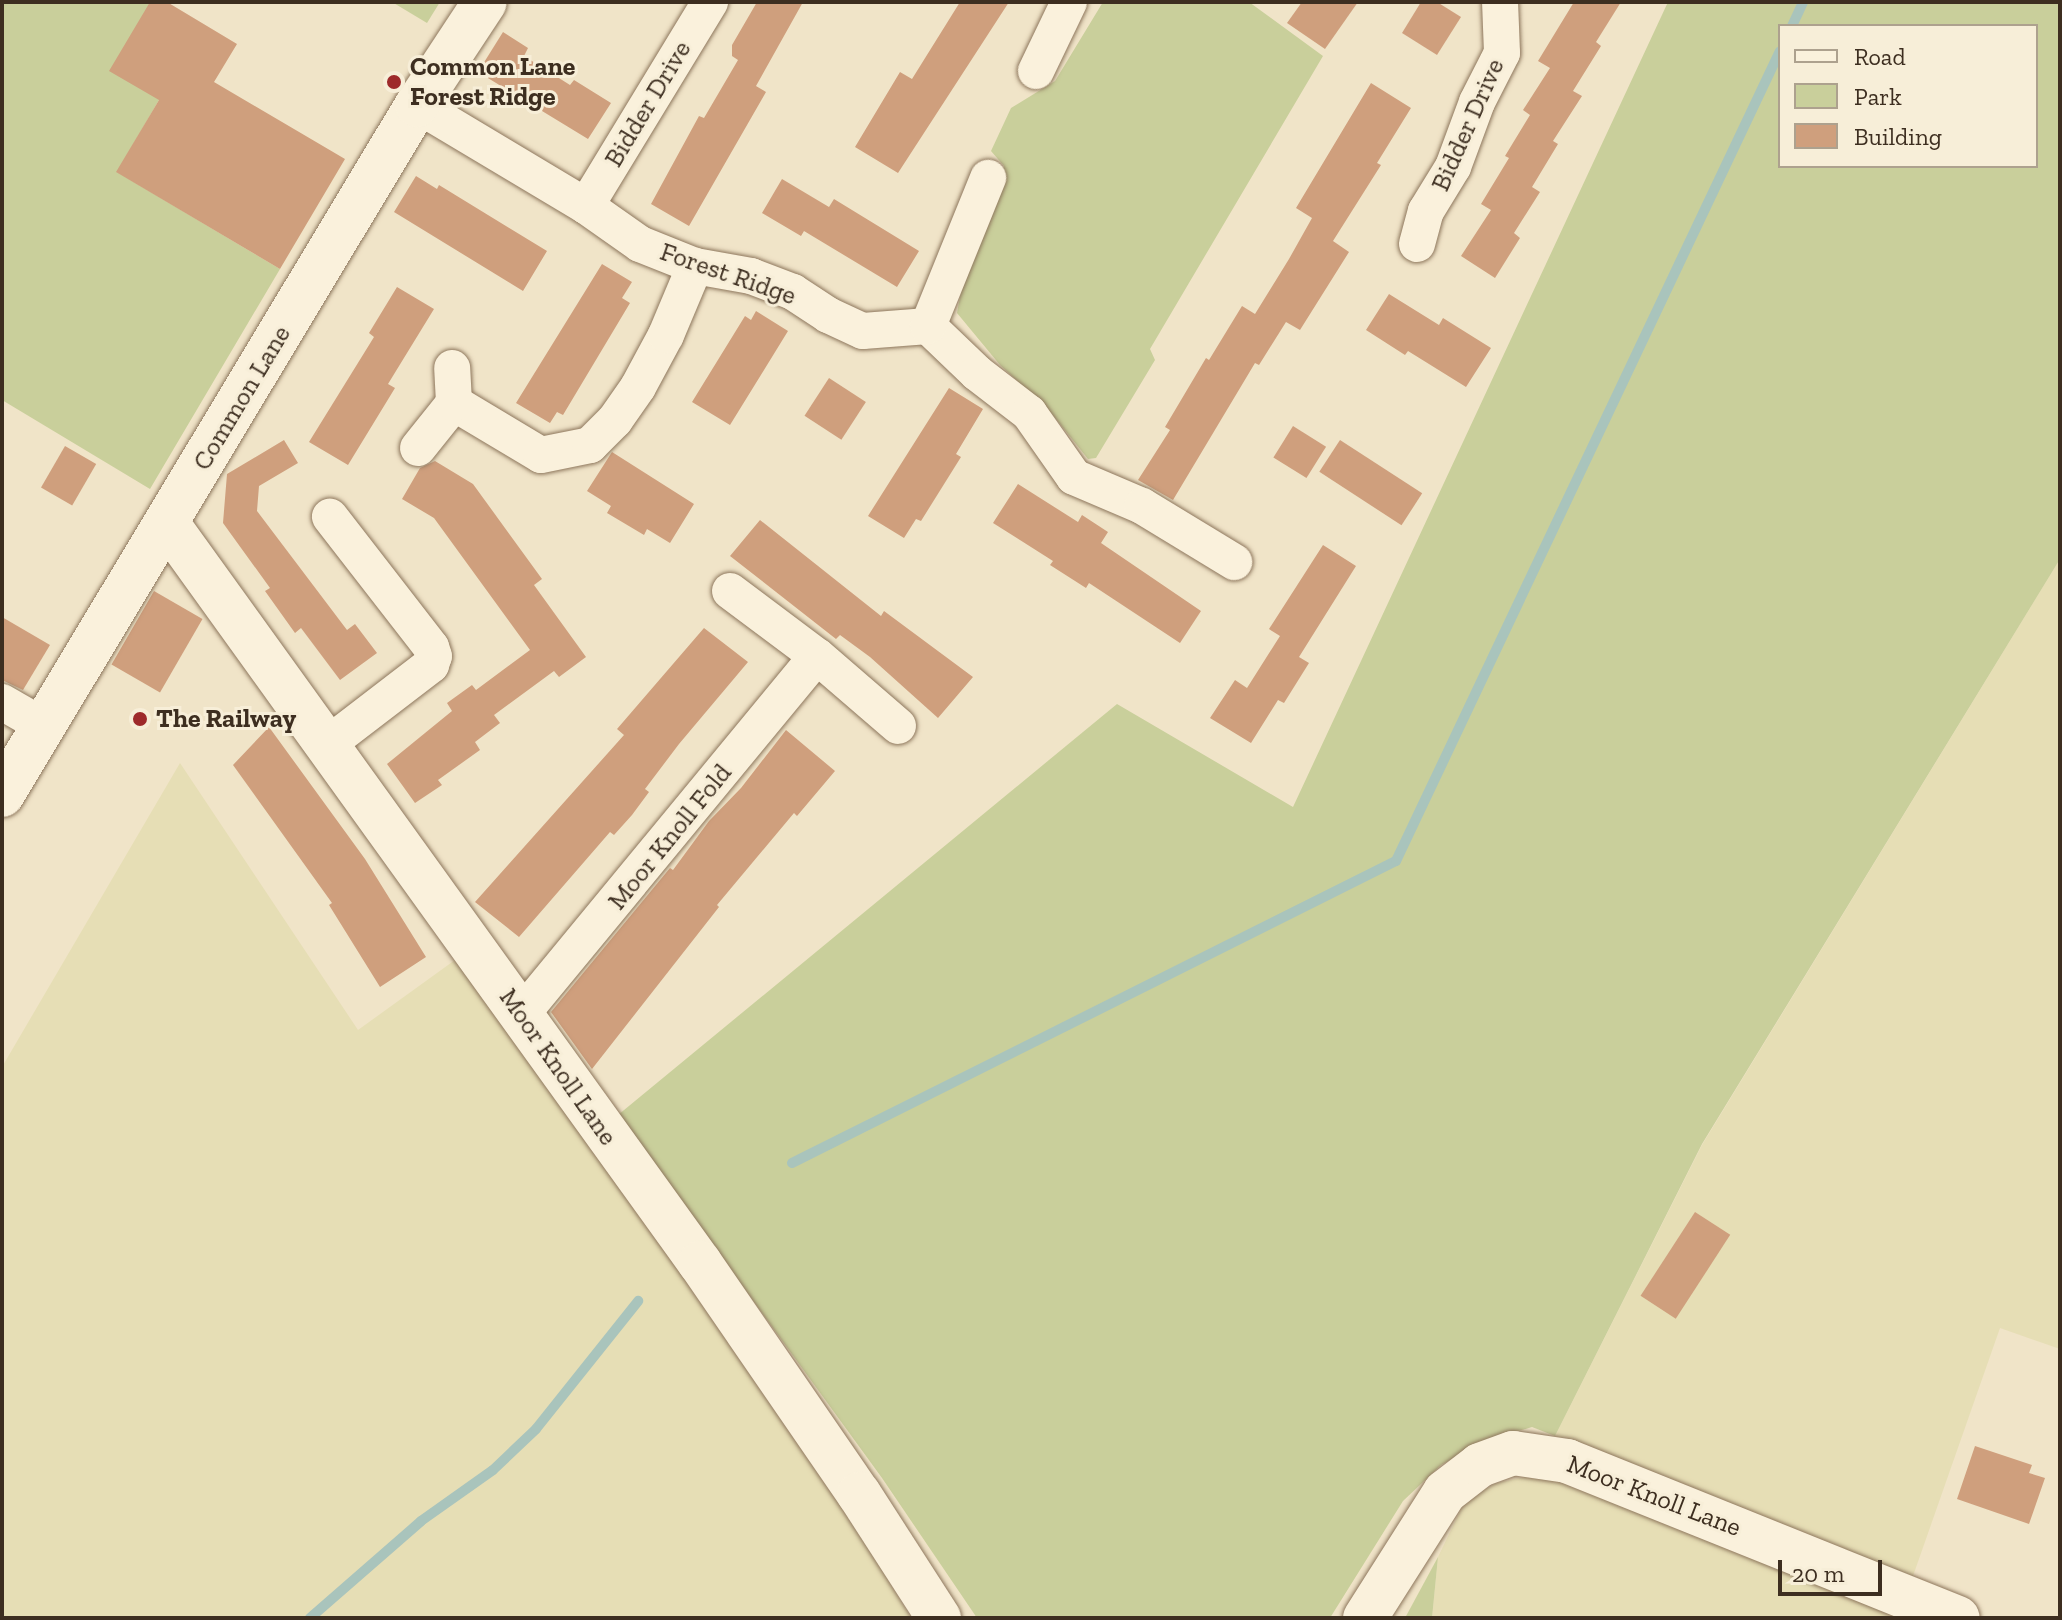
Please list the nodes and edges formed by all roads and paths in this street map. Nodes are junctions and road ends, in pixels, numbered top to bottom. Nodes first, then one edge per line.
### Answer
1 (485, 2) edge
2 (710, 2) edge
3 (1069, 2) edge
4 (1500, 2) edge
5 (1036, 71) dead end
6 (417, 105) junction
7 (988, 178) dead end
8 (586, 206) junction
9 (1417, 244) dead end
10 (695, 266) junction
11 (928, 326) junction
12 (418, 448) dead end
13 (330, 517) dead end
14 (167, 523) junction
15 (1234, 562) dead end
16 (730, 591) dead end
17 (817, 656) junction
18 (2, 702) edge
19 (42, 725) junction
20 (898, 726) dead end
21 (328, 744) junction
22 (2, 795) edge
23 (521, 1015) junction
24 (939, 1618) edge
25 (1365, 1618) edge
26 (1958, 1618) edge

1 - 6 street, Common Lane
2 - 8 street, Bidder Drive
3 - 5 street
4 - 9 street, Bidder Drive
6 - 8 street, Forest Ridge
6 - 14 street, Common Lane
7 - 11 street
8 - 10 street, Forest Ridge
10 - 11 street, Forest Ridge
10 - 12 street
11 - 15 street
13 - 21 street
14 - 19 street, Common Lane
14 - 21 street, Moor Knoll Lane
16 - 17 street
17 - 20 street
17 - 23 street, Moor Knoll Fold
18 - 19 street
19 - 22 street, Common Lane
21 - 23 street, Moor Knoll Lane
23 - 24 street, Moor Knoll Lane
25 - 26 street, Moor Knoll Lane

